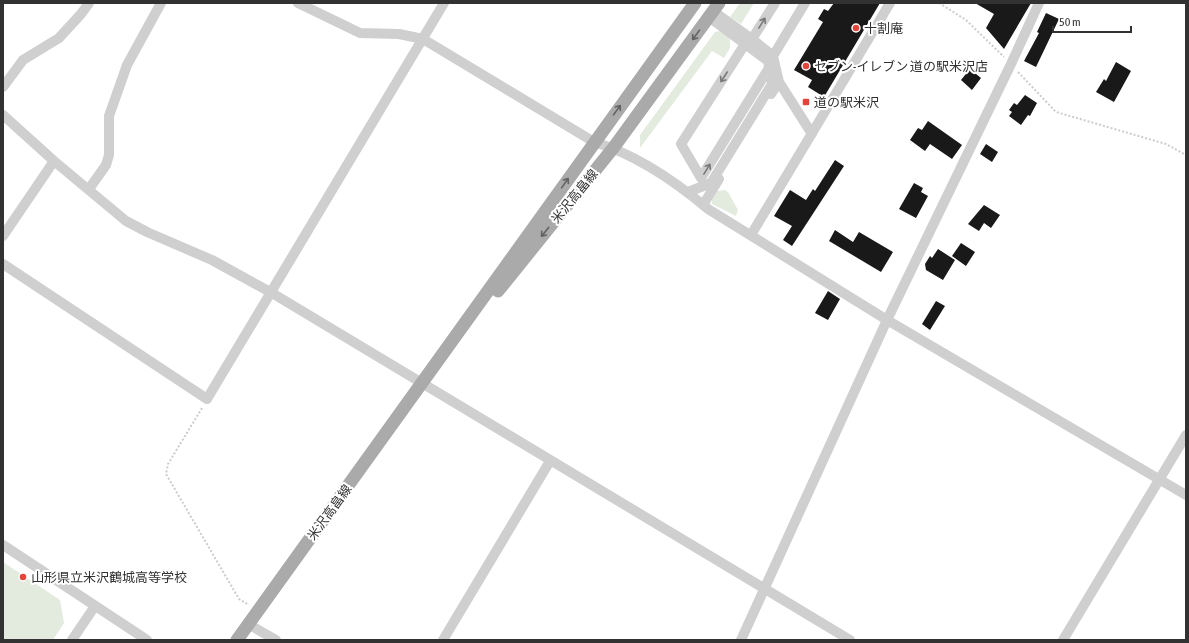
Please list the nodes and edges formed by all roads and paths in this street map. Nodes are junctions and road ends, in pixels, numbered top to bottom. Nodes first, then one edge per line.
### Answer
1 (89, 3) edge
2 (161, 3) edge
3 (298, 3) edge
4 (444, 3) edge
5 (695, 3) edge
6 (775, 3) edge
7 (805, 3) edge
8 (890, 3) edge
9 (939, 3) edge
10 (1039, 3) edge
11 (714, 11) edge
12 (423, 39) junction
13 (748, 42) junction
14 (773, 56) junction
15 (1011, 64) junction
16 (769, 68) junction
17 (779, 82) junction
18 (3, 87) edge
19 (3, 115) edge
20 (812, 134) junction
21 (594, 142) junction
22 (614, 147) junction
23 (1186, 155) edge
24 (54, 161) junction
25 (89, 189) junction
26 (688, 192) junction
27 (703, 204) junction
28 (752, 235) junction
29 (3, 236) edge
30 (3, 264) edge
31 (272, 293) junction
32 (887, 320) junction
33 (422, 384) junction
34 (207, 399) junction
35 (1186, 435) edge
36 (550, 461) junction
37 (1159, 480) junction
38 (1186, 495) edge
39 (3, 545) edge
40 (764, 589) junction
41 (95, 606) junction
42 (258, 611) junction
43 (248, 624) junction
44 (72, 640) edge
45 (147, 640) edge
46 (237, 640) edge
47 (276, 640) edge
48 (442, 640) edge
49 (741, 640) edge
50 (850, 640) edge
51 (1063, 640) edge

1 - 18 street
2 - 25 street
3 - 12 street
4 - 12 street
21 -> 5 main road, 米沢高畠線
13 -> 6 street
7 - 14 street
8 - 20 street
9 - 15 path
10 - 15 street
11 - 13 street
11 -> 22 main road, 米沢高畠線
12 - 21 street
12 - 31 street
13 - 14 street
13 - 16 street
13 -> 16 street
14 - 17 street
15 - 23 path
15 - 32 street
16 - 26 street
17 - 20 street
17 - 27 street
19 - 24 street
20 - 28 street
21 - 22 street
33 -> 21 main road, 米沢高畠線
22 - 26 street
22 -> 33 main road, 米沢高畠線
24 - 25 street
24 - 29 street
25 - 31 street
26 - 27 street
27 - 28 street
28 - 32 street
30 - 34 street
31 - 33 street
31 - 34 street
32 - 37 street
32 - 40 street
33 - 36 street
33 - 42 main road, 米沢高畠線
34 - 42 path
35 - 37 street
36 - 40 street
36 - 48 street
37 - 38 street
37 - 51 street
39 - 41 street
40 - 49 street
40 - 50 street
41 - 44 street
41 - 45 street
42 - 43 main road, 米沢高畠線
43 - 46 main road, 米沢高畠線
43 - 47 street

